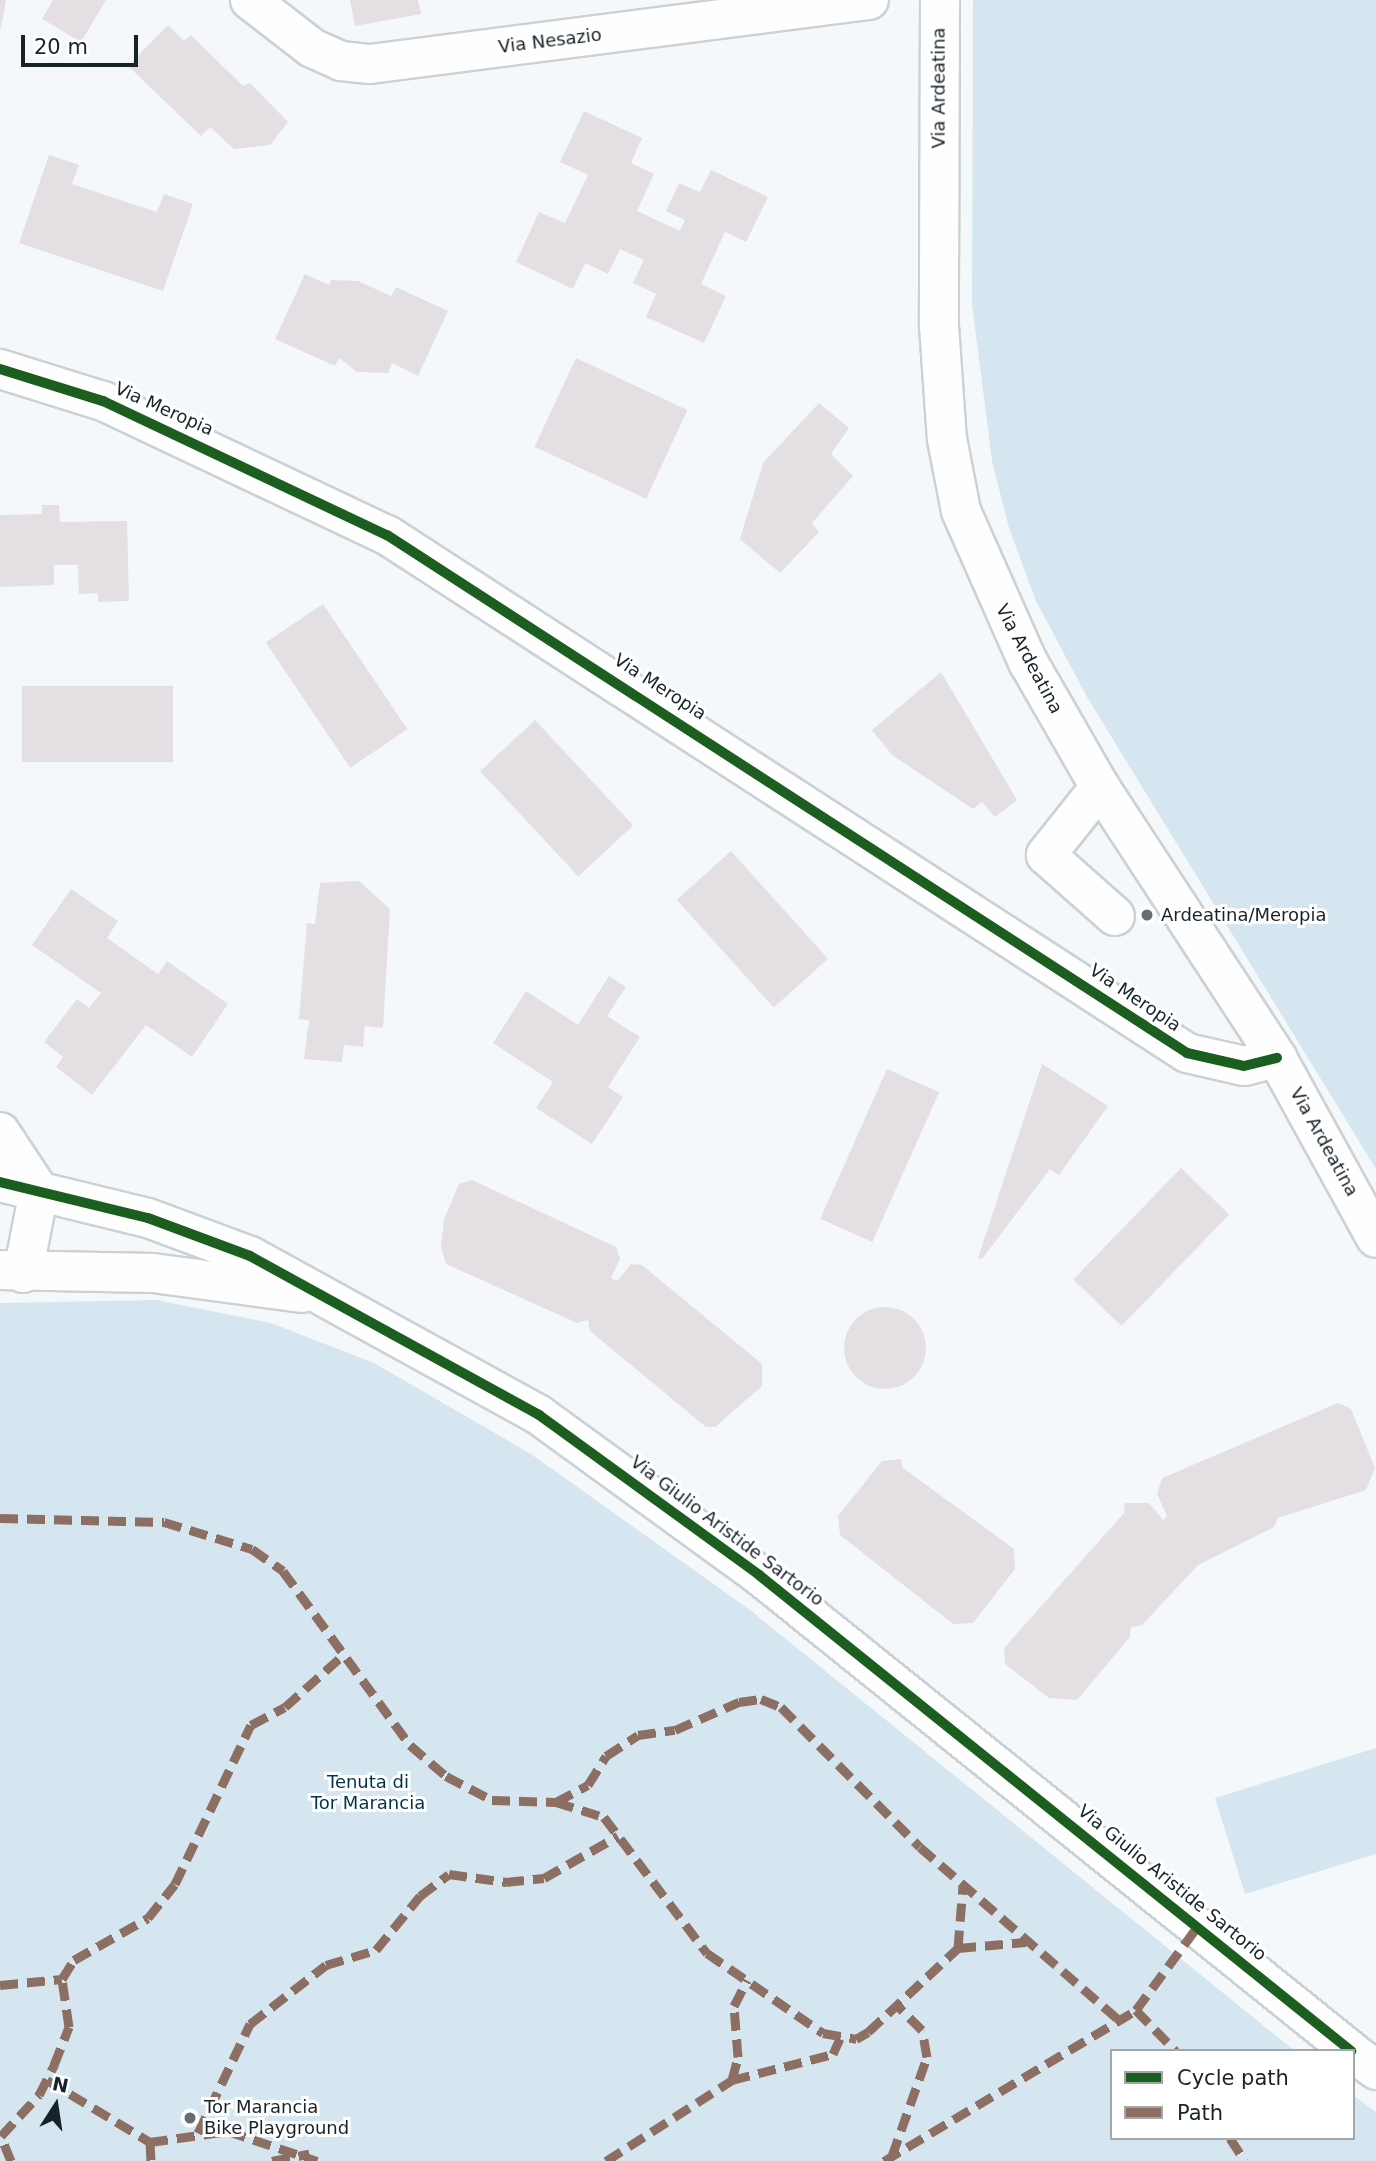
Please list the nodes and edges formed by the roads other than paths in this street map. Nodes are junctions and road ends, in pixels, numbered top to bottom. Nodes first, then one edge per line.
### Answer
1 (250, 0) edge
2 (869, 0) edge
3 (940, 0) edge
4 (0, 369) edge
5 (1100, 788) junction
6 (1115, 916) dead end
7 (1277, 1059) junction
8 (0, 1132) edge
9 (0, 1182) edge
10 (39, 1191) junction
11 (1376, 1238) edge
12 (11, 1271) edge
13 (325, 1297) junction
14 (1348, 2049) edge
15 (1355, 2054) edge
16 (1376, 2070) edge

1 - 2 street, Via Nesazio
3 - 5 street, Via Ardeatina
4 - 7 street, Via Meropia
5 - 6 street
5 - 7 street, Via Ardeatina
7 - 11 street, Via Ardeatina
8 - 10 street
9 - 10 street, Via Giulio Aristide Sartorio
10 - 12 street, Via Giulio Aristide Sartorio
10 - 13 street, Via Giulio Aristide Sartorio
12 - 13 street, Via Giulio Aristide Sartorio
13 - 14 street, Via Giulio Aristide Sartorio
15 - 16 street, Via Giulio Aristide Sartorio

